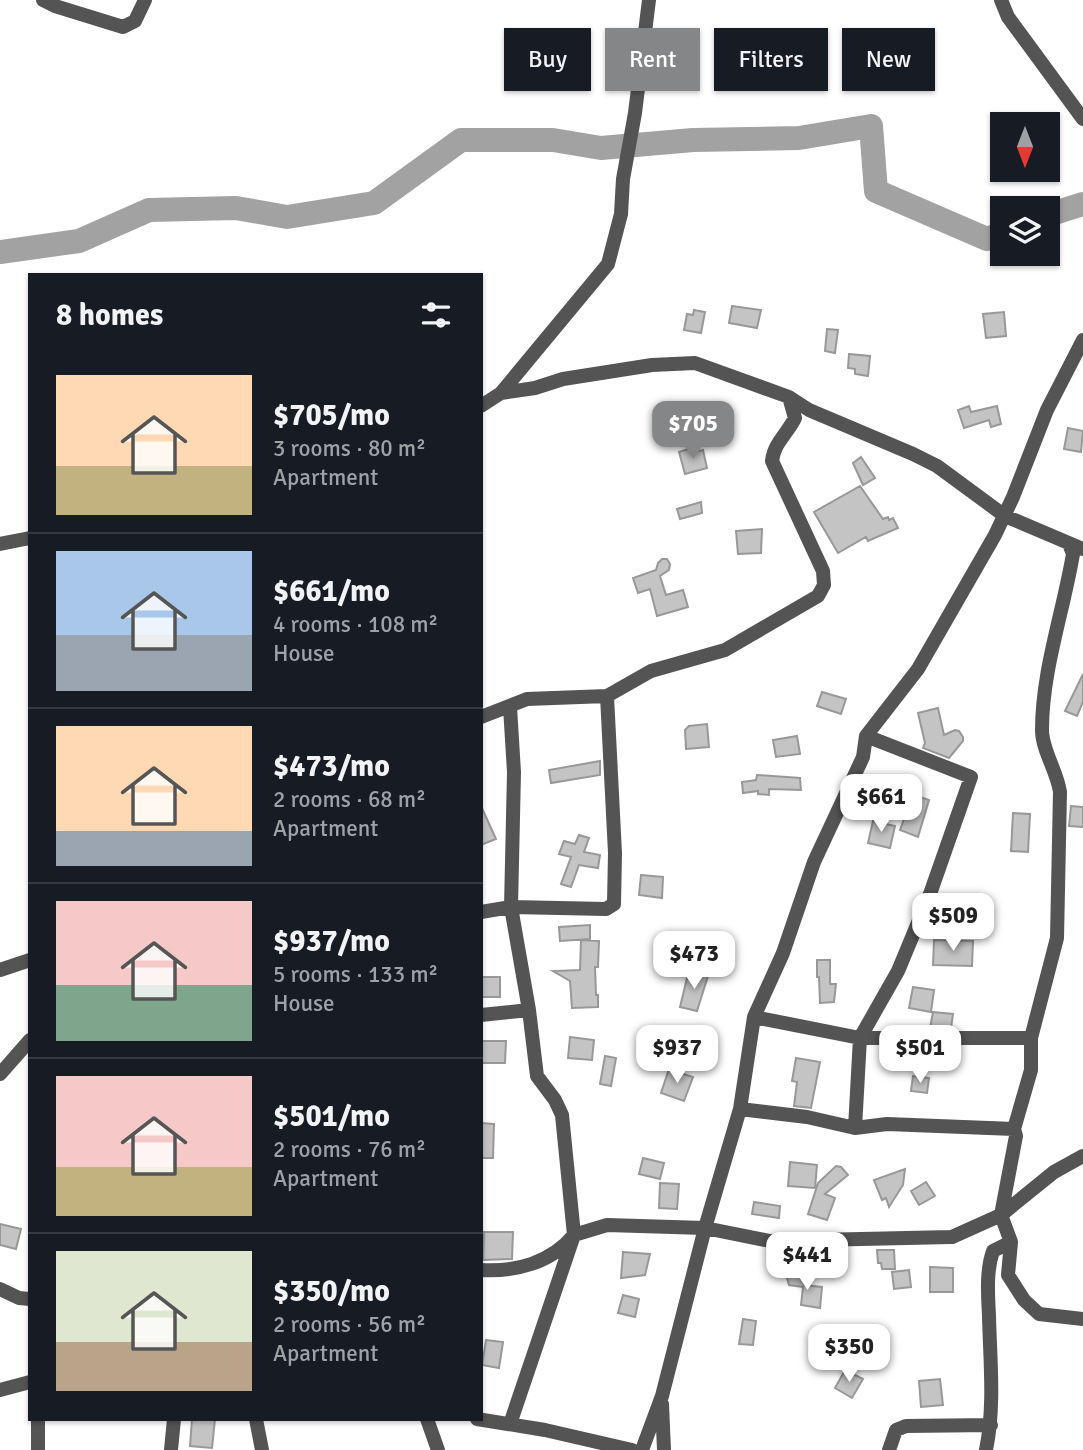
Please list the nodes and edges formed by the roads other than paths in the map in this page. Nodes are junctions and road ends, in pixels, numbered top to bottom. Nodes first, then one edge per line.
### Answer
1 (43, 0) edge
2 (145, 0) edge
3 (649, 0) edge
4 (1000, 0) edge
5 (1083, 118) edge
6 (1083, 340) edge
7 (501, 393) junction
8 (789, 397) junction
9 (483, 405) edge
10 (1004, 516) junction
11 (28, 538) edge
12 (0, 544) edge
13 (1076, 547) edge
14 (607, 696) junction
15 (510, 706) junction
16 (483, 716) edge
17 (866, 736) junction
18 (511, 907) junction
19 (483, 912) edge
20 (28, 961) edge
21 (0, 971) edge
22 (529, 1010) junction
23 (483, 1015) edge
24 (754, 1017) junction
25 (860, 1038) junction
26 (1031, 1038) junction
27 (28, 1042) edge
28 (0, 1074) edge
29 (740, 1109) junction
30 (855, 1128) junction
31 (1014, 1129) junction
32 (1083, 1156) edge
33 (1001, 1215) junction
34 (705, 1228) junction
35 (575, 1236) junction
36 (1011, 1242) junction
37 (483, 1270) edge
38 (0, 1289) edge
39 (28, 1299) edge
40 (1083, 1319) edge
41 (28, 1383) edge
42 (0, 1390) edge
43 (662, 1396) junction
44 (483, 1420) edge
45 (38, 1421) edge
46 (174, 1421) edge
47 (256, 1421) edge
48 (428, 1421) edge
49 (510, 1424) junction
50 (991, 1425) junction
51 (38, 1450) edge
52 (171, 1450) edge
53 (262, 1450) edge
54 (438, 1450) edge
55 (632, 1450) edge
56 (642, 1450) edge
57 (664, 1450) edge
58 (888, 1450) edge
59 (986, 1450) edge

1 - 2 street
3 - 7 street
4 - 5 street
6 - 10 street
7 - 8 street
7 - 9 street
8 - 10 street
8 - 14 street
10 - 13 street
10 - 17 street
11 - 12 street
13 - 26 street
14 - 15 street
14 - 18 street
15 - 16 street
15 - 18 street
17 - 24 street
17 - 25 street
18 - 19 street
18 - 22 street
20 - 21 street
22 - 23 street
22 - 35 street
24 - 25 street
24 - 29 street
25 - 26 street
25 - 30 street
26 - 31 street
27 - 28 street
29 - 30 street
29 - 34 street
30 - 31 street
31 - 33 street
32 - 33 street
33 - 34 street
33 - 36 street
34 - 35 street
34 - 43 street
35 - 37 street
35 - 49 street
36 - 40 street
36 - 50 street
38 - 39 street
41 - 42 street
43 - 56 street
43 - 57 street
44 - 49 street
45 - 51 street
46 - 52 street
47 - 53 street
48 - 54 street
49 - 55 street
50 - 58 street
50 - 59 street

